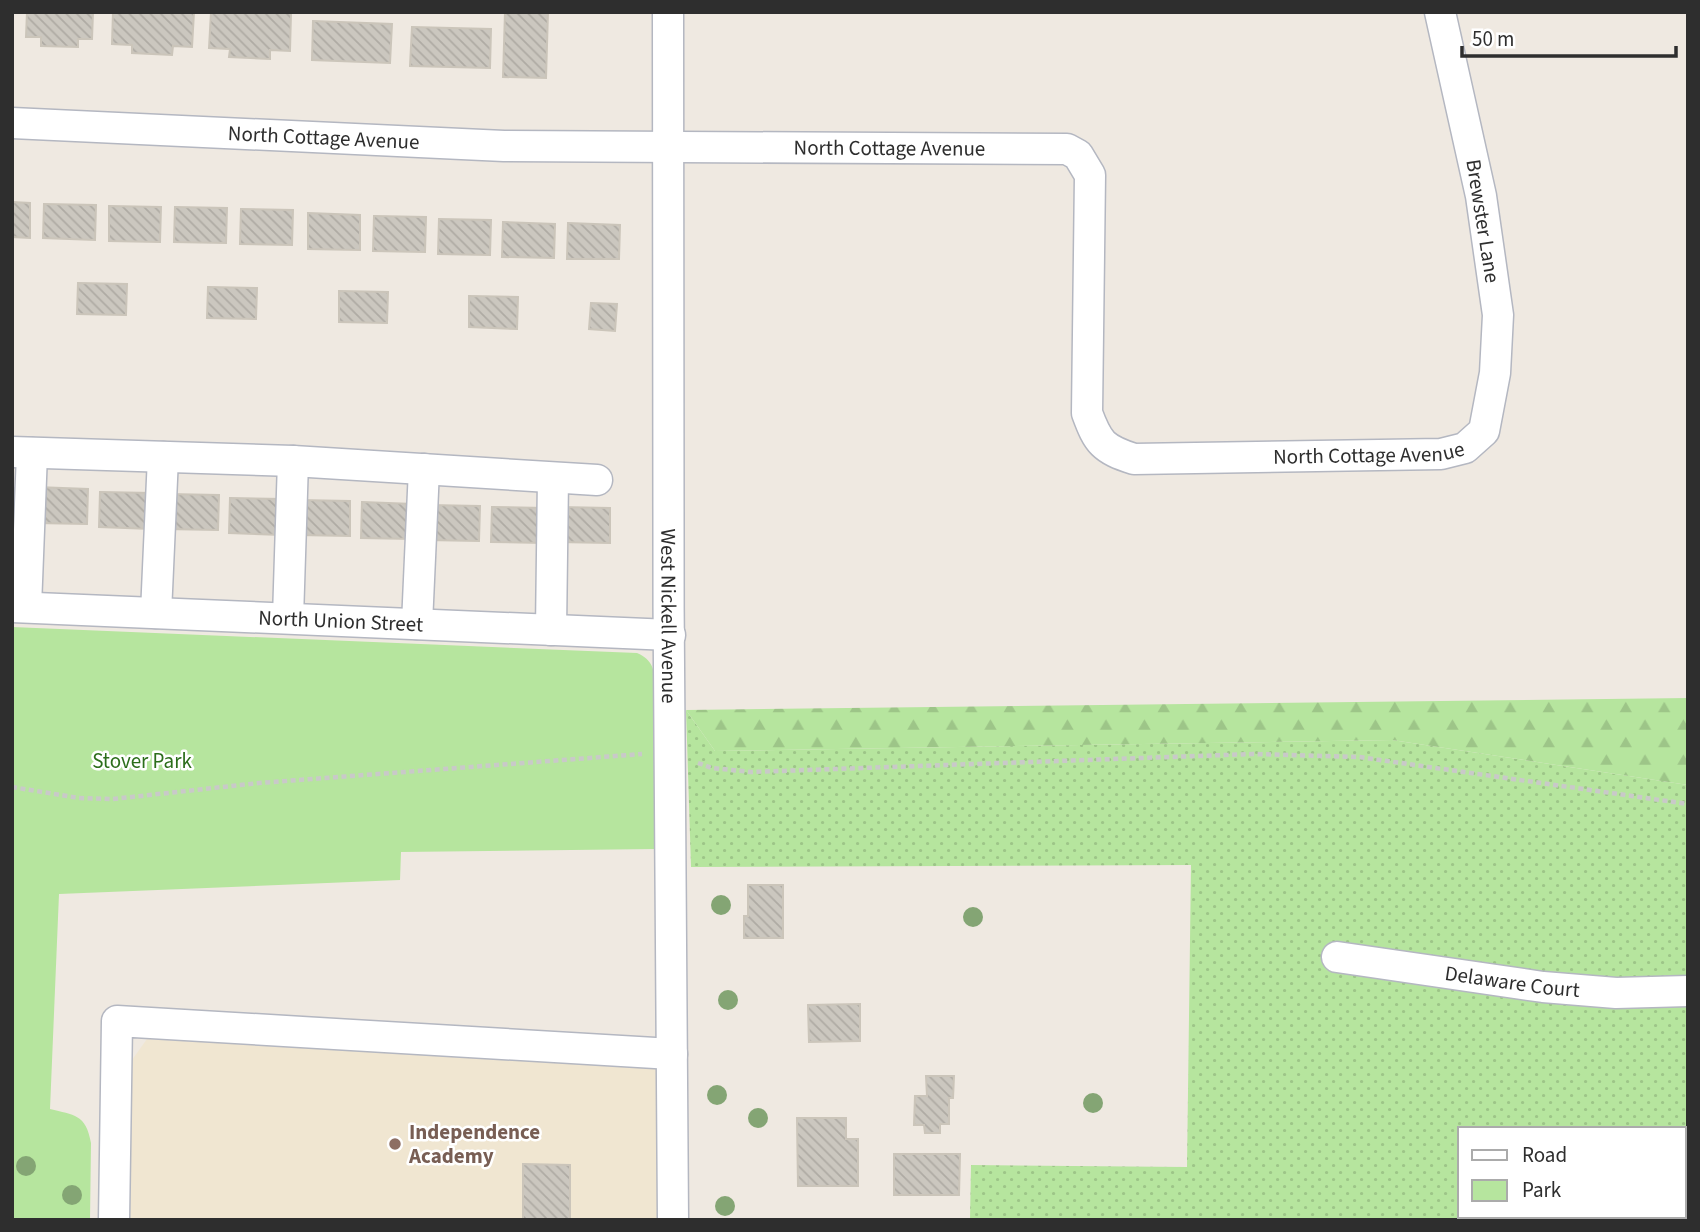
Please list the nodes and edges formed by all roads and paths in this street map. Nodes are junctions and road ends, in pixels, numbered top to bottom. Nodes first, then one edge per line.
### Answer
1 (668, 12) edge
2 (1440, 12) edge
3 (12, 123) edge
4 (668, 146) junction
5 (1484, 431) joint
6 (22, 452) edge
7 (163, 457) junction
8 (293, 461) junction
9 (424, 469) junction
10 (553, 478) junction
11 (597, 480) dead end
12 (19, 607) edge
13 (156, 612) junction
14 (288, 618) junction
15 (417, 624) junction
16 (551, 630) junction
17 (670, 635) junction
18 (668, 752) junction
19 (12, 787) edge
20 (1688, 804) edge
21 (1337, 957) dead end
22 (1688, 991) edge
23 (672, 1054) junction
24 (114, 1220) edge
25 (673, 1220) edge

1 - 4 street, West Nickell Avenue
2 - 5 street, Brewster Lane
3 - 4 street, North Cottage Avenue
4 - 5 street, North Cottage Avenue
4 - 17 street, West Nickell Avenue
6 - 7 street
6 - 12 street
7 - 8 street
7 - 13 street
8 - 9 street
8 - 14 street
9 - 10 street
9 - 15 street
10 - 11 street
10 - 16 street
12 - 13 street, North Union Street
13 - 14 street, North Union Street
14 - 15 street, North Union Street
15 - 16 street, North Union Street
16 - 17 street, North Union Street
17 - 18 street, West Nickell Avenue
18 - 19 path
18 - 20 path
18 - 23 street, West Nickell Avenue
21 - 22 street, Delaware Court
23 - 24 street
23 - 25 street, West Nickell Avenue

